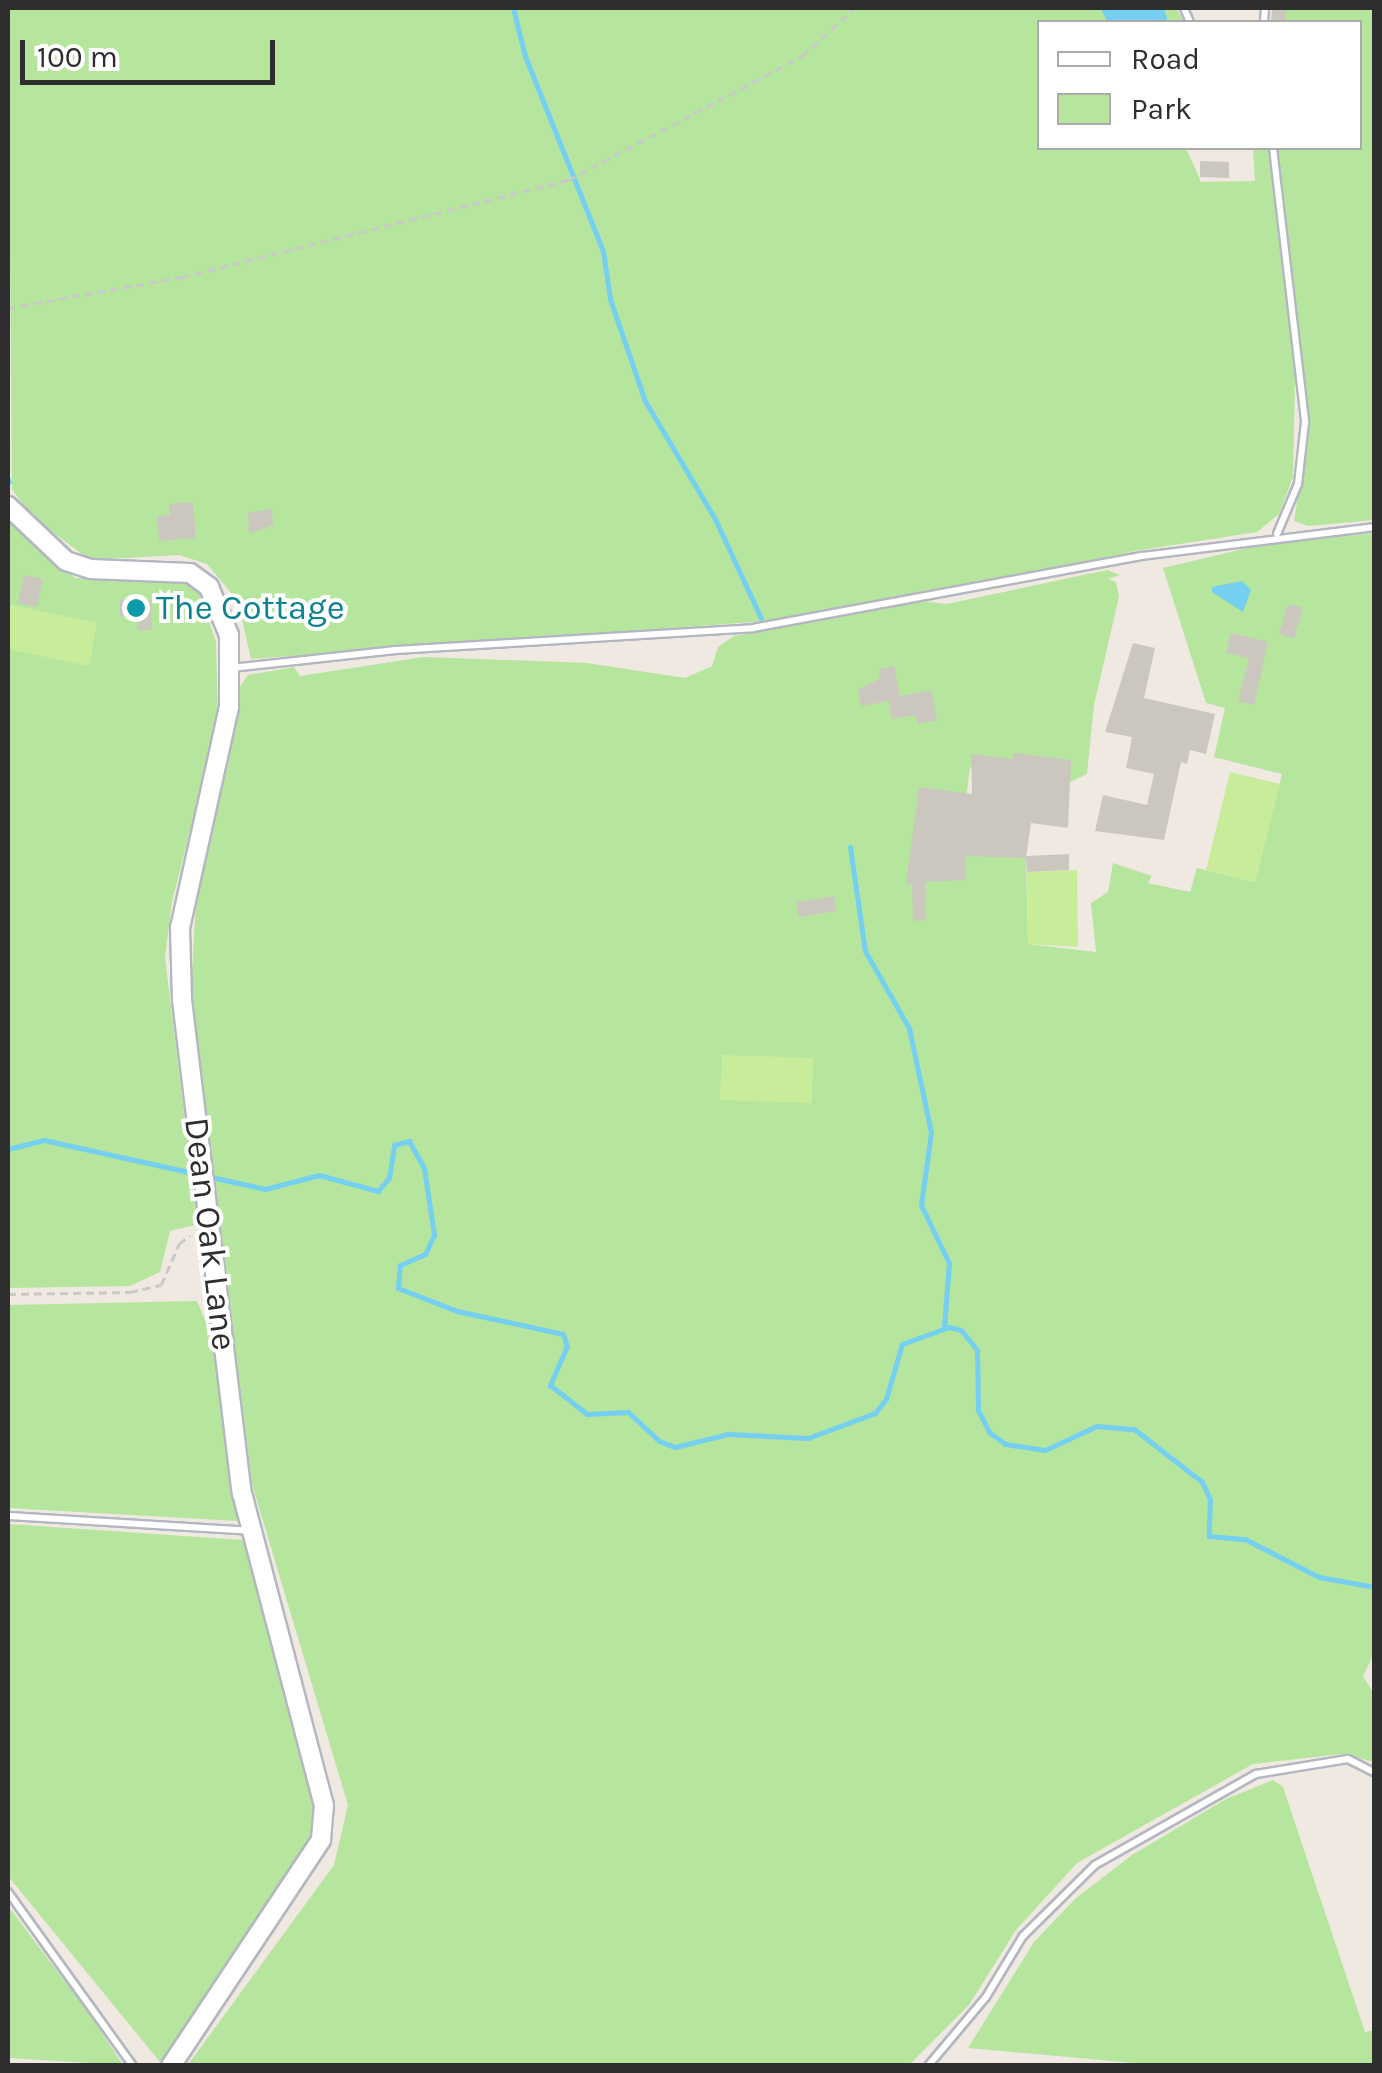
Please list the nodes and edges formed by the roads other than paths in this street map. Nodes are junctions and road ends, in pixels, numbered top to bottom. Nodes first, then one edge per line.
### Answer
1 (1274, 150) edge
2 (8, 506) edge
3 (1374, 527) edge
4 (1276, 535) junction
5 (231, 668) junction
6 (8, 1516) edge
7 (252, 1531) junction
8 (1374, 1772) edge
9 (8, 1892) edge
10 (134, 2066) edge
11 (171, 2066) edge
12 (928, 2066) edge

1 - 4 lane
2 - 5 street, Dean Oak Lane
3 - 4 lane
4 - 5 lane
5 - 7 street, Dean Oak Lane
6 - 7 lane
7 - 11 street, Dean Oak Lane
8 - 12 lane
9 - 10 lane

